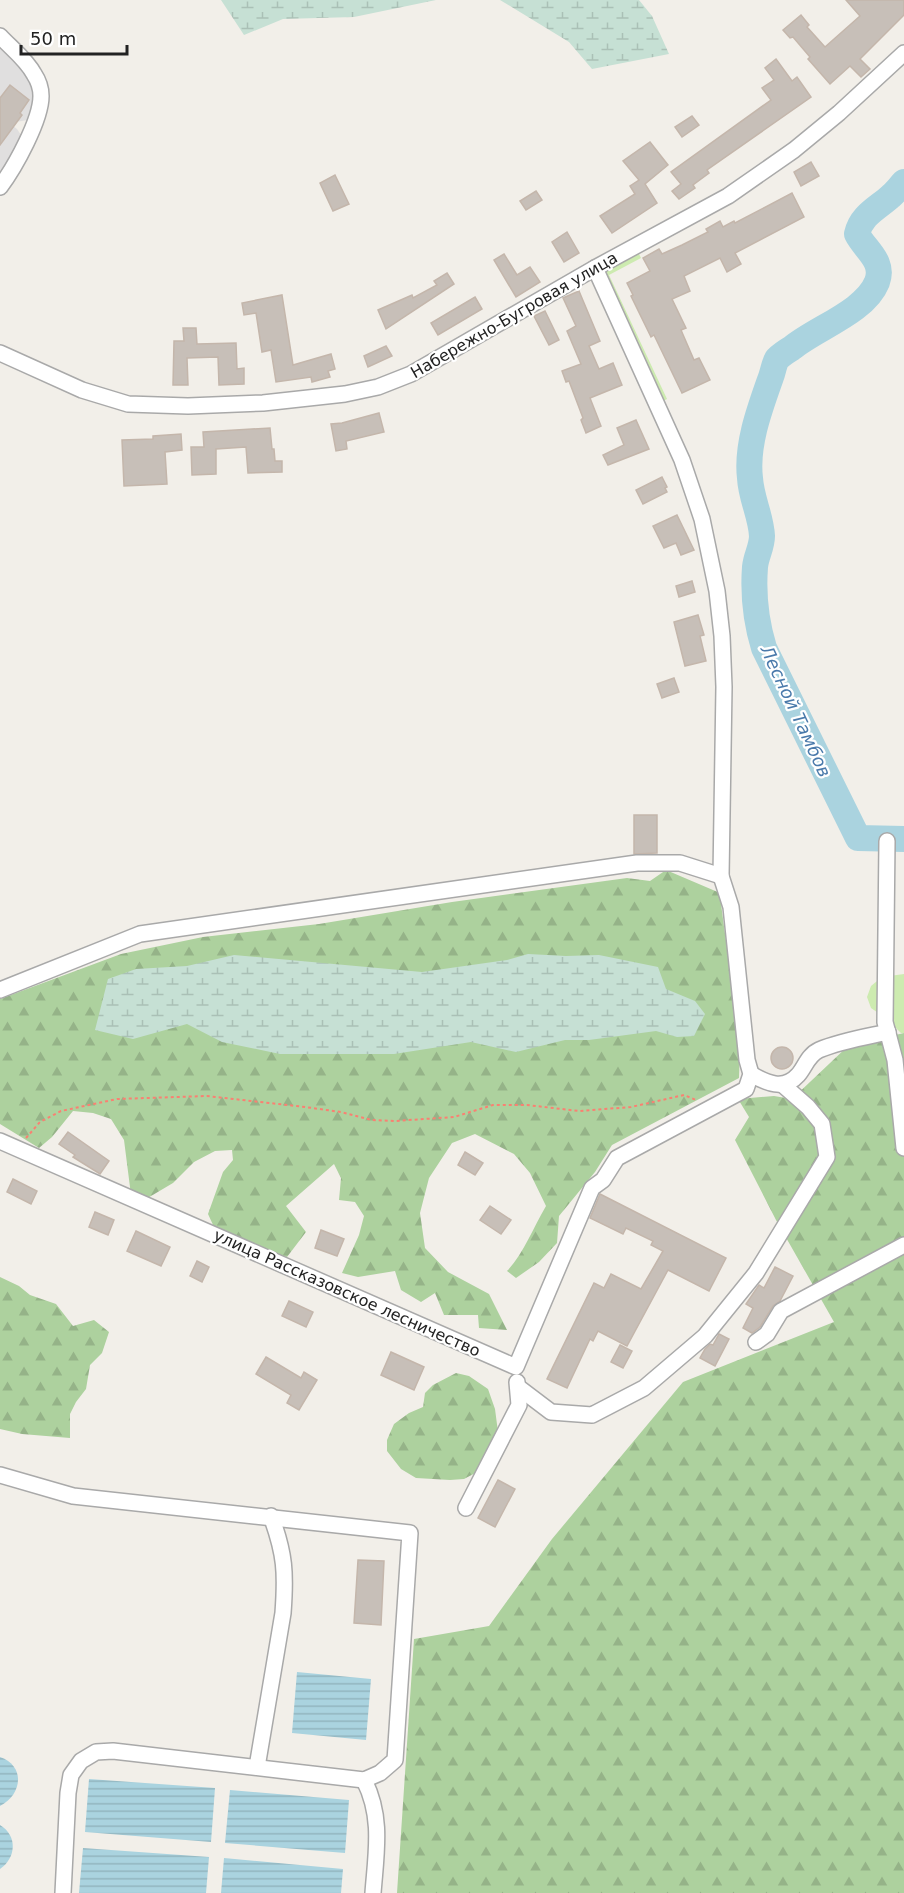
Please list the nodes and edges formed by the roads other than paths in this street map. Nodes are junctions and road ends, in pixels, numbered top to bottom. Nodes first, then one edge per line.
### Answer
1 (0, 36) edge
2 (904, 53) edge
3 (0, 187) edge
4 (595, 268) junction
5 (0, 353) edge
6 (888, 841) dead end
7 (721, 876) junction
8 (0, 990) edge
9 (888, 1032) junction
10 (751, 1074) junction
11 (783, 1085) junction
12 (0, 1142) edge
13 (904, 1148) edge
14 (904, 1245) edge
15 (756, 1342) dead end
16 (516, 1367) junction
17 (518, 1387) junction
18 (0, 1475) edge
19 (466, 1508) dead end
20 (271, 1516) junction
21 (257, 1767) junction
22 (364, 1780) junction
23 (63, 1893) edge
24 (373, 1893) edge

1 - 3 street
2 - 4 street, Набережно-Бугровая улица
4 - 5 street, Набережно-Бугровая улица
4 - 7 street
6 - 9 street
7 - 8 street
7 - 10 street
9 - 11 street
9 - 13 street
10 - 11 street
10 - 16 street
11 - 17 street
12 - 16 street, улица Рассказовское лесничество
14 - 15 street
16 - 17 street
17 - 19 street
18 - 20 street
20 - 21 street
20 - 22 street
21 - 22 street
21 - 23 street
22 - 24 street

